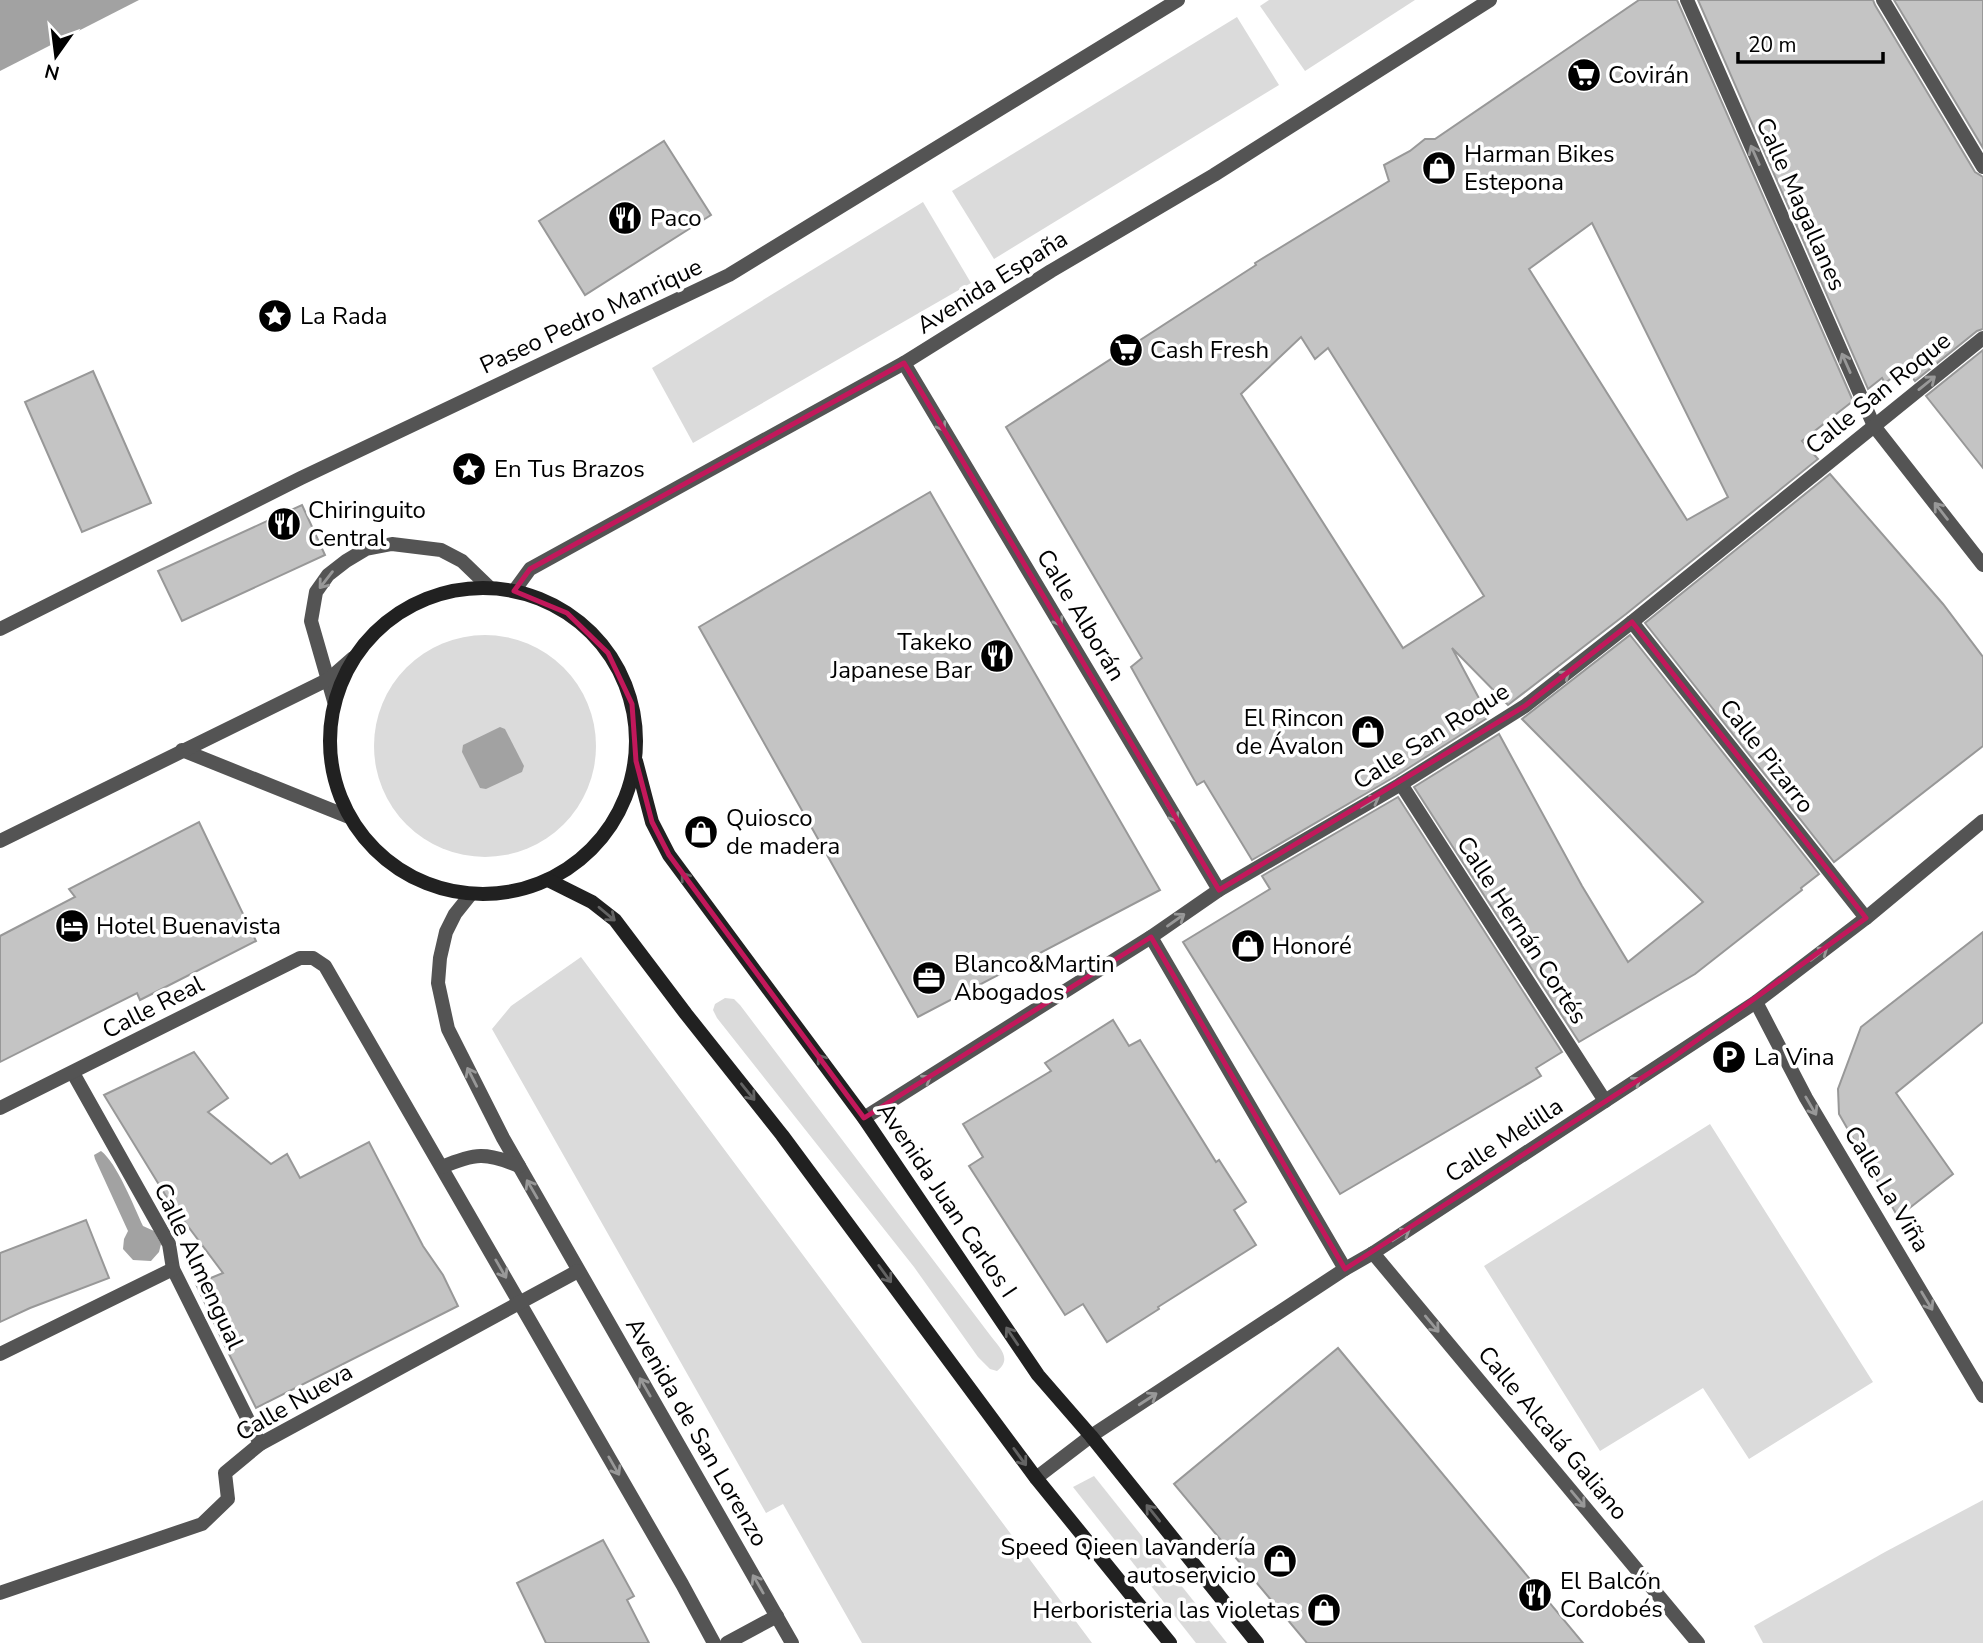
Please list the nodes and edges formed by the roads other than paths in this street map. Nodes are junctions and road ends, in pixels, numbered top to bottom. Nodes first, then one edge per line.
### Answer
1 (1178, 0) edge
2 (1490, 0) edge
3 (1687, 0) edge
4 (1883, 0) edge
5 (1983, 167) edge
6 (1983, 338) edge
7 (904, 363) junction
8 (1874, 426) junction
9 (1983, 565) edge
10 (490, 588) junction
11 (514, 591) junction
12 (1632, 622) junction
13 (0, 629) edge
14 (353, 658) junction
15 (329, 679) junction
16 (334, 701) junction
17 (182, 750) junction
18 (636, 761) junction
19 (1401, 784) junction
20 (349, 817) junction
21 (1983, 821) edge
22 (0, 841) edge
23 (548, 880) junction
24 (1219, 890) junction
25 (471, 894) junction
26 (1866, 918) junction
27 (1150, 937) junction
28 (1756, 1002) junction
29 (73, 1073) junction
30 (1605, 1101) junction
31 (0, 1108) edge
32 (864, 1118) junction
33 (442, 1167) junction
34 (519, 1167) junction
35 (1373, 1253) junction
36 (173, 1269) junction
37 (1345, 1269) junction
38 (578, 1271) junction
39 (520, 1302) junction
40 (0, 1354) edge
41 (1983, 1396) edge
42 (1091, 1436) junction
43 (260, 1444) junction
44 (1036, 1478) junction
45 (0, 1593) edge
46 (777, 1616) junction
47 (714, 1643) edge
48 (727, 1643) edge
49 (792, 1643) edge
50 (1170, 1643) edge
51 (1257, 1643) edge
52 (1698, 1643) edge

1 - 13 street, Paseo Pedro Manrique
2 - 7 street, Avenida España
8 -> 3 street, Calle Magallanes
4 - 5 street
8 -> 6 street, Calle San Roque
7 - 11 street, Avenida España
7 -> 24 street, Calle Alborán
9 -> 8 street, Calle Magallanes
8 - 12 street, Calle San Roque
10 - 11 main road
10 - 14 main road
10 -> 15 street
11 - 18 main road
19 -> 12 street, Calle San Roque
12 - 26 street, Calle Pizarro
14 - 15 street
14 - 16 main road
15 - 16 street
15 - 17 street
16 - 20 main road
17 - 20 street
17 - 22 street
18 - 23 main road
32 -> 18 main road, Avenida Juan Carlos I
24 -> 19 street, Calle San Roque
19 - 30 street, Calle Hernán Cortés
20 - 25 main road
21 - 26 street, Calle Melilla
23 - 25 main road
23 -> 44 main road
27 -> 24 street, Calle San Roque
34 -> 25 street, Avenida de San Lorenzo
28 -> 26 street, Calle Melilla
32 -> 27 street, Calle San Roque
27 - 37 street
30 -> 28 street, Calle Melilla
28 -> 41 street, Calle La Viña
29 - 31 street, Calle Real
29 - 33 street, Calle Real
29 - 36 street, Calle Almengual
35 -> 30 street, Calle Melilla
42 -> 32 main road, Avenida Juan Carlos I
33 - 34 street
33 -> 39 street
38 -> 34 street, Avenida de San Lorenzo
35 - 37 street, Calle Melilla
35 -> 52 street, Calle Alcalá Galiano
36 - 40 street
36 - 43 street, Calle Almengual
42 -> 37 street, Calle Melilla
38 - 39 street
46 -> 38 street, Avenida de San Lorenzo
39 - 43 street, Calle Nueva
39 -> 47 street
42 - 44 street, Calle Melilla
51 -> 42 main road, Avenida Juan Carlos I
43 - 45 street, Calle Nueva
44 - 50 main road
46 - 48 street
46 - 49 street, Avenida de San Lorenzo

